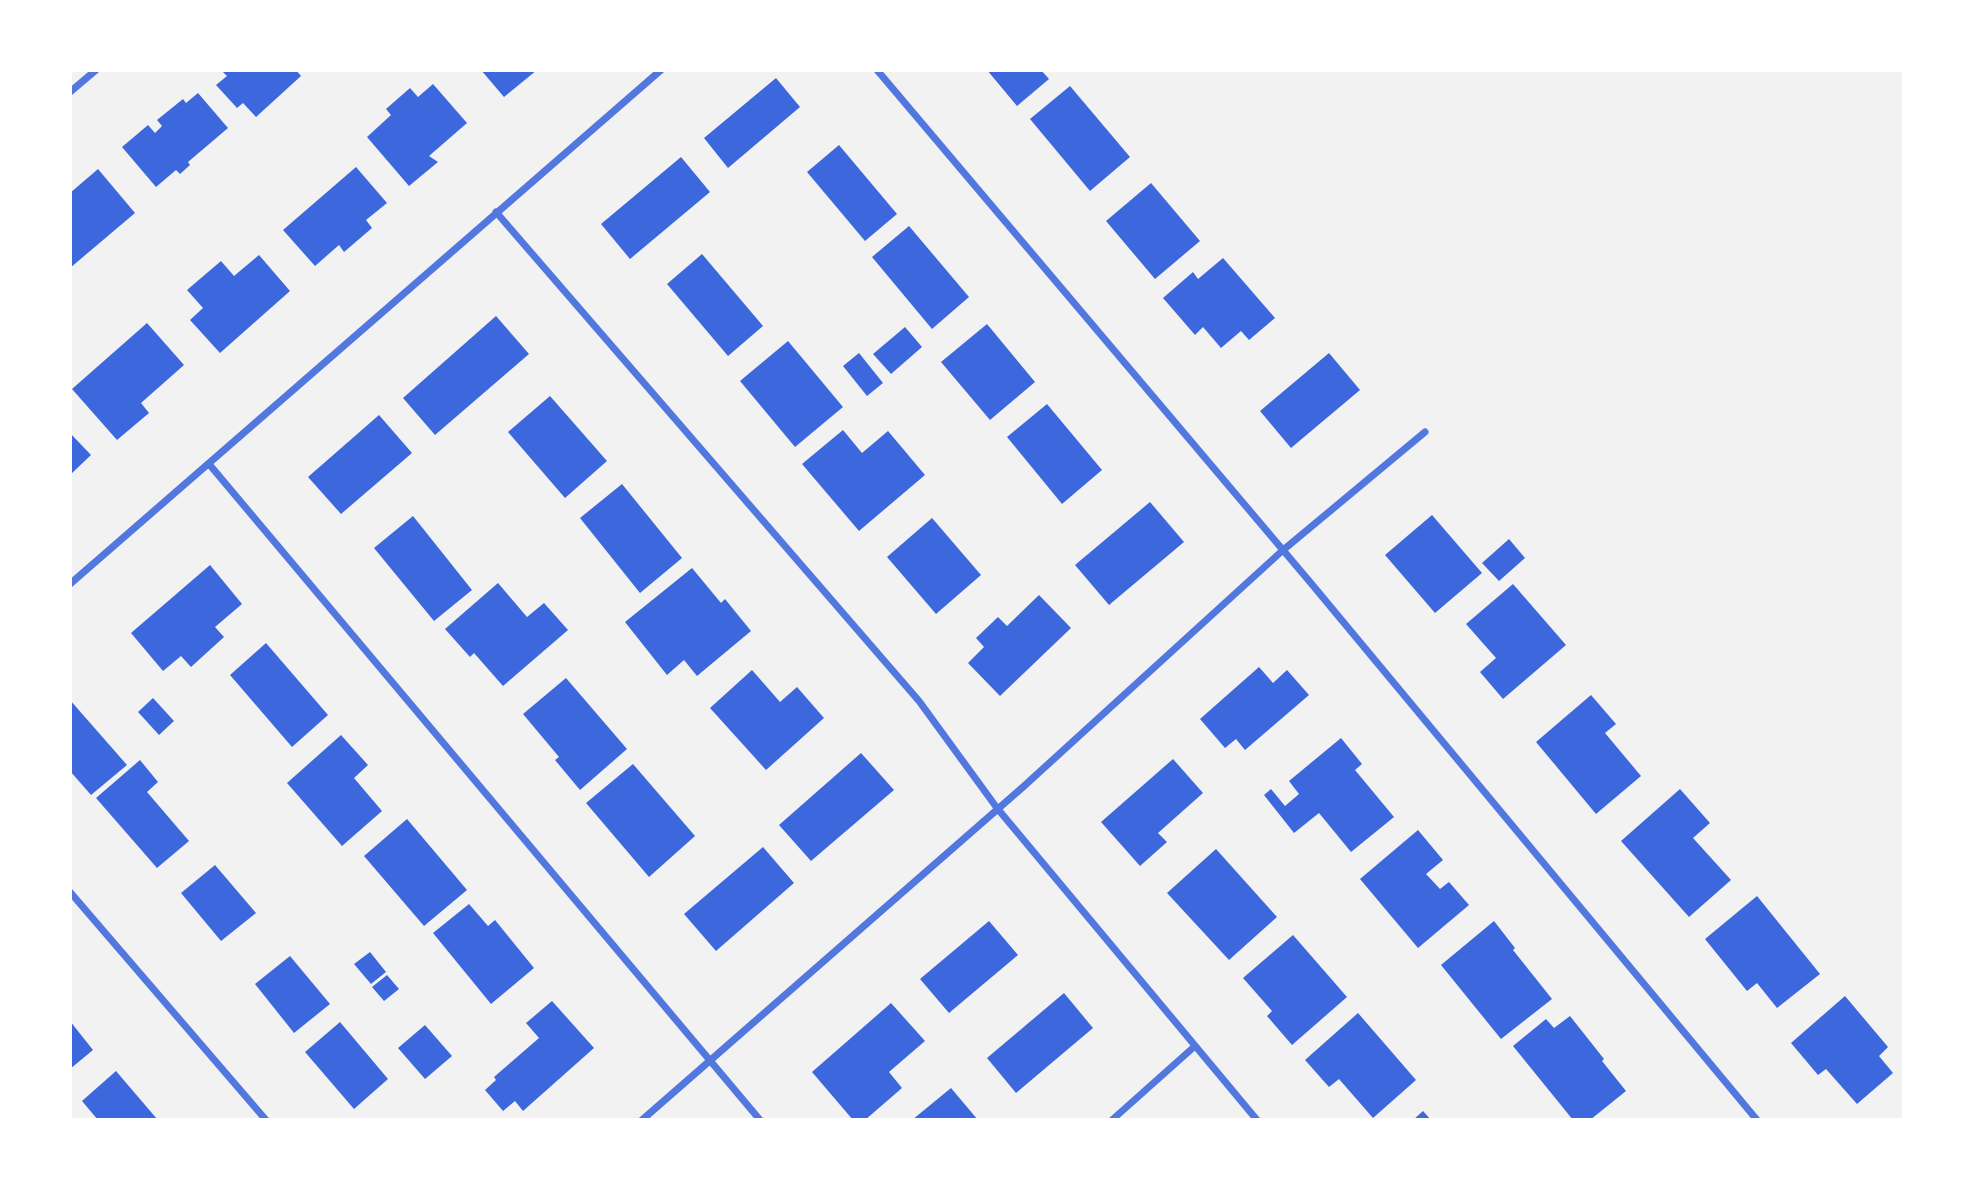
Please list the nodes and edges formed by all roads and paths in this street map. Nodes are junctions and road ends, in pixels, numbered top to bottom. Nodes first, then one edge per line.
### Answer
1 (96, 70) edge
2 (661, 70) edge
3 (877, 70) edge
4 (70, 92) edge
5 (496, 212) junction
6 (1425, 432) dead end
7 (209, 464) junction
8 (1282, 551) junction
9 (70, 584) edge
10 (997, 808) junction
11 (70, 892) edge
12 (1195, 1046) junction
13 (710, 1061) junction
14 (266, 1120) edge
15 (642, 1120) edge
16 (760, 1120) edge
17 (1112, 1120) edge
18 (1257, 1120) edge
19 (1757, 1120) edge

1 - 4 street
2 - 5 street
3 - 8 street
5 - 7 street
5 - 10 street
6 - 8 street
7 - 9 street
7 - 13 street
8 - 10 street
8 - 19 street
10 - 12 street
10 - 13 street
11 - 14 street
12 - 17 street
12 - 18 street
13 - 15 street
13 - 16 street

